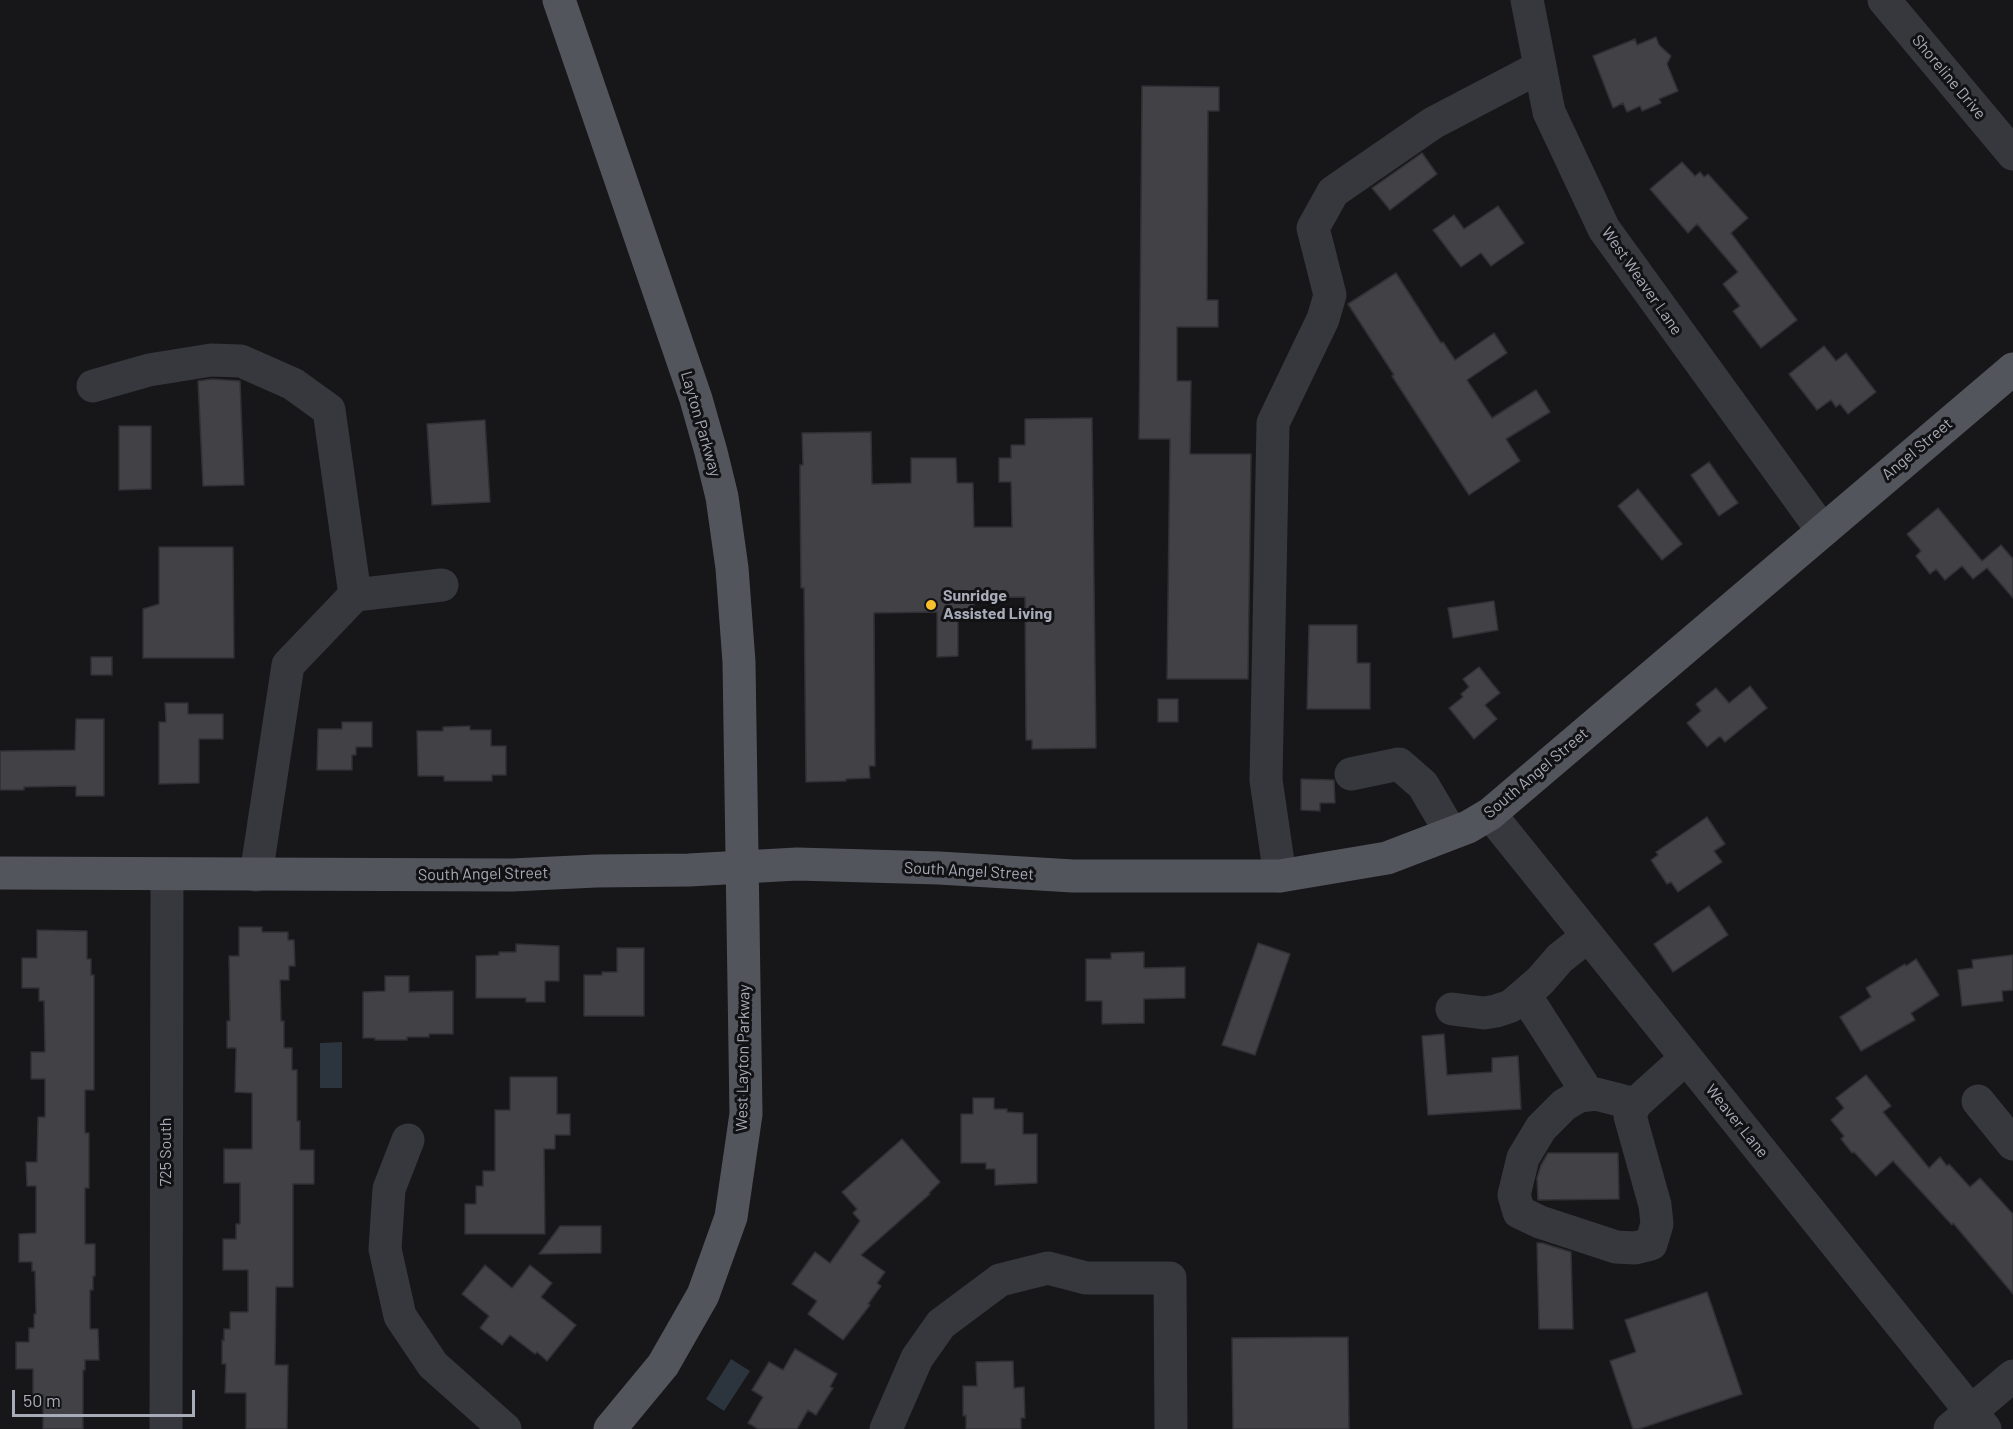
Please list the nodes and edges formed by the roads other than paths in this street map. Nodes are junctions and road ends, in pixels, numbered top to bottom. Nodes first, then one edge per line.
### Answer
1 (559, 0) edge
2 (1527, 0) edge
3 (1884, 0) edge
4 (1540, 67) junction
5 (2008, 137) edge
6 (2013, 369) edge
7 (93, 386) dead end
8 (1822, 530) junction
9 (442, 585) dead end
10 (355, 595) junction
11 (1350, 774) dead end
12 (1490, 814) junction
13 (1451, 833) junction
14 (743, 867) junction
15 (0, 873) edge
16 (167, 874) junction
17 (256, 874) junction
18 (1280, 876) junction
19 (1588, 936) junction
20 (1525, 995) junction
21 (1452, 1009) dead end
22 (1686, 1058) junction
23 (1589, 1095) junction
24 (1978, 1101) dead end
25 (1635, 1104) junction
26 (408, 1140) dead end
27 (2013, 1144) edge
28 (2013, 1376) edge
29 (1969, 1423) edge
30 (166, 1429) edge
31 (505, 1429) edge
32 (610, 1429) edge
33 (885, 1429) edge
34 (1171, 1429) edge

1 - 14 main road, Layton Parkway
2 - 4 street, West Weaver Lane
3 - 5 street, Shoreline Drive
4 - 8 street, West Weaver Lane
4 - 18 street
6 - 8 main road, Angel Street
7 - 10 street
8 - 12 main road, South Angel Street
9 - 10 street
10 - 17 street
11 - 13 street
12 - 13 main road, South Angel Street
12 - 19 street, Weaver Lane
13 - 18 main road, South Angel Street
14 - 17 main road, South Angel Street
14 - 18 main road, South Angel Street
14 - 32 main road, West Layton Parkway
15 - 16 main road, South Angel Street
16 - 17 main road, South Angel Street
16 - 30 street, 725 South
19 - 20 street
19 - 22 street, Weaver Lane
20 - 21 street
20 - 23 street
22 - 25 street
22 - 29 street, Weaver Lane
23 - 25 street
23 - 25 street
24 - 27 street
26 - 31 street
28 - 29 street
33 - 34 street

